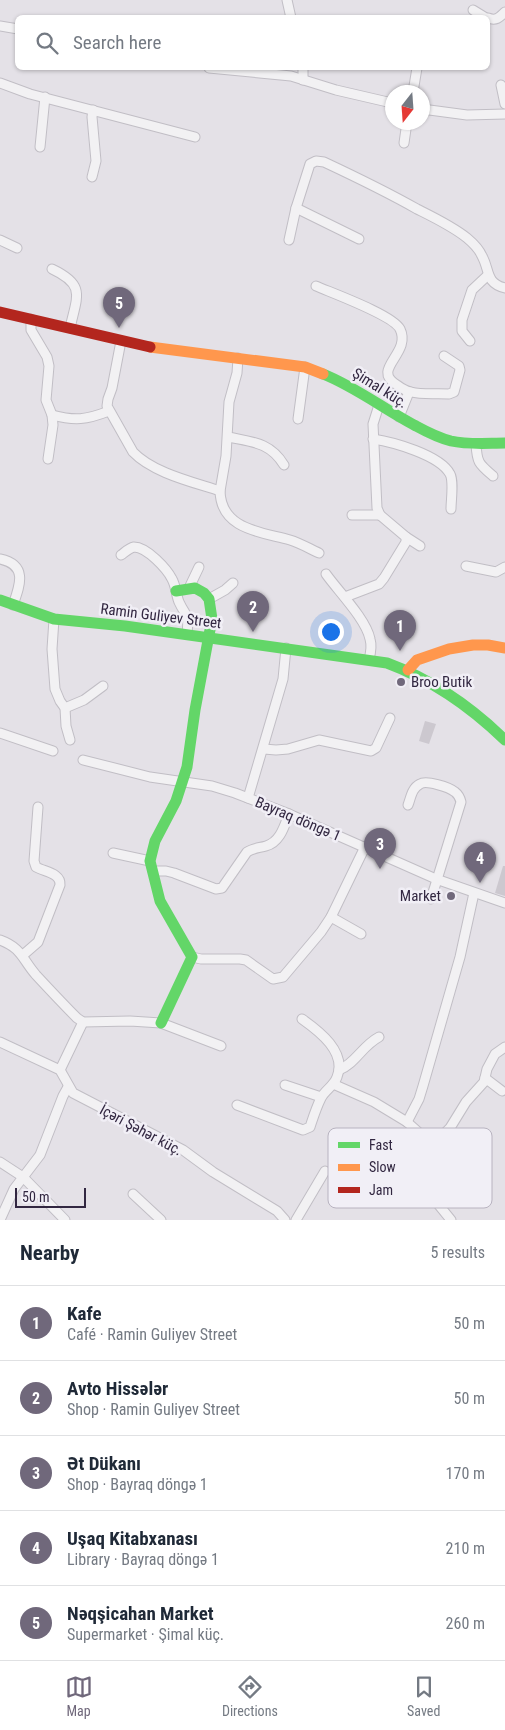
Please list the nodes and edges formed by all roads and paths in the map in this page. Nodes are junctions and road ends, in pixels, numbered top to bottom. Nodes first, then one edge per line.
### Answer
1 (287, 0) edge
2 (474, 10) dead end
3 (505, 12) edge
4 (291, 15) edge
5 (482, 15) edge
6 (490, 19) edge
7 (0, 26) edge
8 (15, 28) edge
9 (230, 70) edge
10 (303, 70) edge
11 (417, 70) edge
12 (303, 80) junction
13 (0, 83) edge
14 (414, 85) edge
15 (501, 85) dead end
16 (45, 97) junction
17 (385, 101) edge
18 (505, 104) edge
19 (93, 110) junction
20 (430, 110) edge
21 (505, 114) edge
22 (406, 130) edge
23 (195, 137) dead end
24 (404, 143) dead end
25 (40, 147) dead end
26 (92, 177) dead end
27 (296, 208) junction
28 (359, 239) dead end
29 (0, 240) edge
30 (289, 240) dead end
31 (18, 248) dead end
32 (52, 269) dead end
33 (488, 275) junction
34 (316, 286) dead end
35 (505, 288) edge
36 (0, 312) edge
37 (31, 319) junction
38 (70, 328) junction
39 (121, 340) junction
40 (470, 341) dead end
41 (444, 356) dead end
42 (238, 358) junction
43 (305, 367) junction
44 (409, 392) junction
45 (379, 405) junction
46 (108, 411) junction
47 (52, 415) junction
48 (399, 417) junction
49 (298, 419) dead end
50 (228, 436) junction
51 (373, 439) junction
52 (505, 443) edge
53 (476, 444) junction
54 (48, 458) dead end
55 (284, 465) dead end
56 (494, 476) dead end
57 (220, 491) junction
58 (451, 509) dead end
59 (352, 515) dead end
60 (380, 515) junction
61 (406, 537) junction
62 (420, 546) dead end
63 (319, 553) dead end
64 (121, 555) dead end
65 (0, 559) edge
66 (466, 566) dead end
67 (199, 567) dead end
68 (505, 567) edge
69 (326, 574) dead end
70 (233, 583) dead end
71 (189, 588) junction
72 (176, 591) junction
73 (345, 597) junction
74 (209, 599) junction
75 (0, 600) edge
76 (13, 605) junction
77 (54, 619) junction
78 (187, 634) junction
79 (209, 637) junction
80 (286, 648) junction
81 (505, 648) edge
82 (370, 659) junction
83 (408, 670) junction
84 (103, 686) dead end
85 (65, 708) junction
86 (390, 718) dead end
87 (0, 733) edge
88 (70, 740) dead end
89 (505, 740) edge
90 (264, 749) junction
91 (53, 751) dead end
92 (83, 760) dead end
93 (183, 781) junction
94 (248, 798) junction
95 (408, 805) dead end
96 (38, 807) dead end
97 (289, 814) junction
98 (364, 849) junction
99 (113, 852) dead end
100 (152, 866) junction
101 (436, 879) junction
102 (474, 893) junction
103 (431, 899) dead end
104 (505, 903) edge
105 (331, 917) junction
106 (361, 934) dead end
107 (0, 940) edge
108 (23, 955) junction
109 (192, 957) junction
110 (302, 1019) dead end
111 (83, 1022) junction
112 (160, 1023) junction
113 (379, 1037) dead end
114 (0, 1042) edge
115 (221, 1046) dead end
116 (505, 1047) edge
117 (60, 1070) junction
118 (339, 1070) junction
119 (485, 1078) junction
120 (333, 1084) junction
121 (285, 1085) dead end
122 (68, 1087) junction
123 (502, 1091) dead end
124 (321, 1097) junction
125 (237, 1105) dead end
126 (407, 1122) junction
127 (414, 1128) edge
128 (450, 1128) edge
129 (0, 1162) edge
130 (326, 1171) dead end
131 (23, 1177) junction
132 (133, 1194) dead end
133 (441, 1208) edge
134 (0, 1220) edge
135 (65, 1220) edge
136 (161, 1220) edge
137 (285, 1220) edge
138 (296, 1220) edge
139 (451, 1220) edge

1 - 4 street
2 - 5 street
3 - 6 street
7 - 8 street
9 - 12 street
10 - 12 street
11 - 14 street
12 - 17 street
13 - 16 street
15 - 18 street
16 - 19 street
16 - 25 street
19 - 23 street
19 - 26 street
20 - 21 street
22 - 24 street
27 - 28 street
27 - 30 street
27 - 33 street
29 - 31 street
32 - 38 street
33 - 35 street
33 - 40 street
34 - 44 street
36 - 37 street, Şimal küç.
37 - 38 street, Şimal küç.
37 - 47 street
38 - 39 street, Şimal küç.
39 - 42 street, Şimal küç.
39 - 46 street
41 - 44 street
42 - 43 street, Şimal küç.
42 - 50 street
43 - 45 street, Şimal küç.
43 - 49 street
44 - 48 street
45 - 48 street, Şimal küç.
45 - 51 street
46 - 47 street
46 - 57 street
47 - 54 street
48 - 53 street, Şimal küç.
50 - 55 street
50 - 57 street
51 - 58 street
51 - 60 street
52 - 53 street, Şimal küç.
53 - 56 street
57 - 63 street
59 - 60 street
60 - 61 street
61 - 62 street
61 - 73 street
64 - 72 street
65 - 76 street
66 - 68 street
67 - 71 street
69 - 73 street
70 - 74 street
71 - 72 street
71 - 74 street
72 - 78 street
73 - 82 street
74 - 79 street
75 - 76 street, Ramin Guliyev Street
76 - 77 street, Ramin Guliyev Street
77 - 78 street, Ramin Guliyev Street
77 - 85 street
78 - 79 street, Ramin Guliyev Street
79 - 80 street, Ramin Guliyev Street
79 - 93 street
80 - 82 street, Ramin Guliyev Street
80 - 90 street
81 - 83 street
82 - 83 street, Ramin Guliyev Street
83 - 89 street, Ramin Guliyev Street
84 - 85 street
85 - 88 street
86 - 90 street
87 - 91 street
90 - 94 street
92 - 93 street, Bayraq döngə 1
93 - 94 street, Bayraq döngə 1
93 - 100 street
94 - 97 street, Bayraq döngə 1
95 - 101 street
96 - 108 street
97 - 98 street, Bayraq döngə 1
97 - 100 street
98 - 101 street, Bayraq döngə 1
98 - 105 street
99 - 100 street
100 - 109 street
101 - 102 street, Bayraq döngə 1
101 - 103 street
102 - 104 street, Bayraq döngə 1
102 - 126 street
105 - 106 street
105 - 109 street
107 - 108 street
108 - 111 street
109 - 112 street
110 - 118 street
111 - 112 street
111 - 117 street
112 - 115 street
113 - 118 street
114 - 117 street
116 - 119 street
117 - 122 street, İçəri Şəhər küç.
118 - 120 street
119 - 123 street
119 - 128 street
120 - 124 street
120 - 126 street
121 - 124 street
122 - 131 street
122 - 137 street, İçəri Şəhər küç.
124 - 125 street
126 - 127 street
129 - 131 street
130 - 138 street
131 - 134 street
131 - 135 street
132 - 136 street
133 - 139 street

